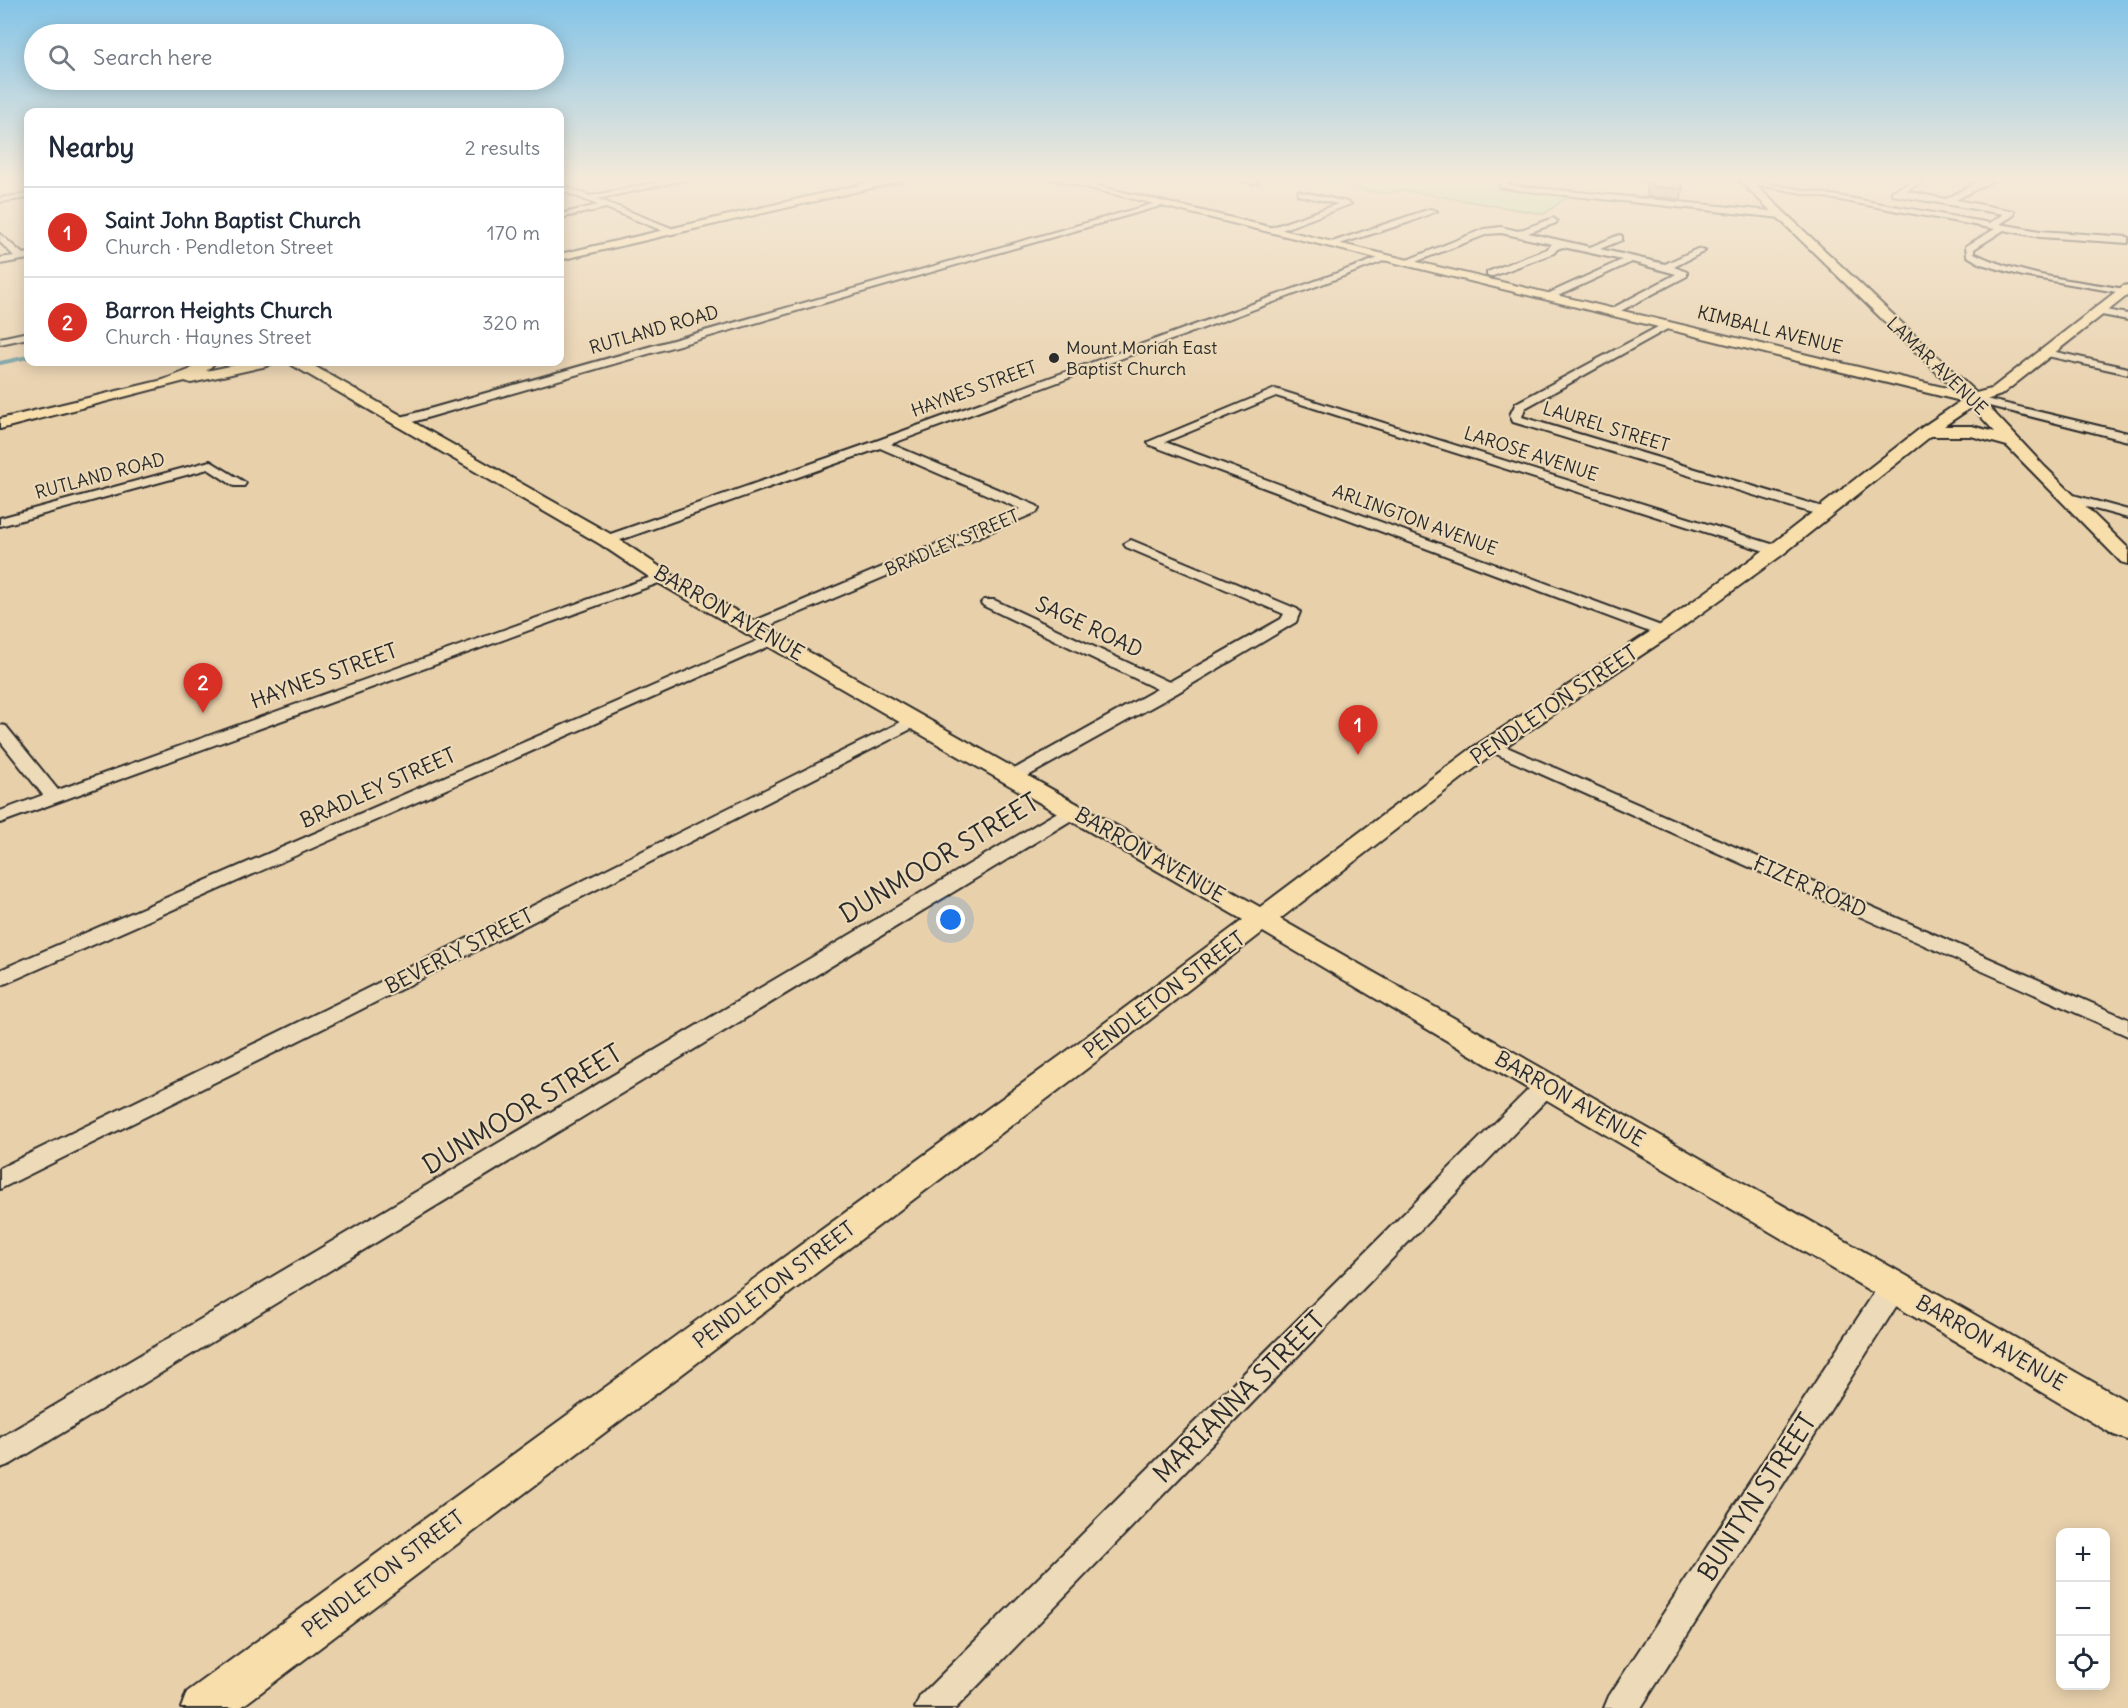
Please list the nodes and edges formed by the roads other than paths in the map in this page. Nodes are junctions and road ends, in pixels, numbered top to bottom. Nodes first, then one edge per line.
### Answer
1 (16, 258) edge
2 (975, 258) edge
3 (1387, 258) joint
4 (1418, 258) edge
5 (1533, 258) edge
6 (1623, 258) edge
7 (1686, 258) edge
8 (1826, 258) edge
9 (1976, 258) edge
10 (1632, 260) junction
11 (0, 261) edge
12 (1407, 262) junction
13 (1666, 267) junction
14 (1490, 274) dead end
15 (2126, 291) edge
16 (1550, 297) junction
17 (1613, 312) junction
18 (2100, 312) junction
19 (2128, 317) edge
20 (1667, 325) junction
21 (24, 336) edge
22 (0, 341) edge
23 (2047, 353) junction
24 (204, 366) edge
25 (248, 366) edge
26 (307, 366) edge
27 (2128, 371) edge
28 (1879, 376) junction
29 (176, 381) junction
30 (1275, 392) joint
31 (1973, 399) junction
32 (398, 422) junction
33 (0, 424) edge
34 (1934, 426) junction
35 (2128, 437) edge
36 (2012, 442) junction
37 (880, 444) junction
38 (239, 483) dead end
39 (2066, 497) junction
40 (1824, 512) junction
41 (2128, 514) edge
42 (0, 522) edge
43 (607, 540) junction
44 (1131, 544) dead end
45 (1776, 550) junction
46 (2128, 558) edge
47 (662, 577) junction
48 (989, 603) dead end
49 (753, 627) junction
50 (1663, 632) junction
51 (773, 639) junction
52 (1171, 689) junction
53 (915, 720) junction
54 (0, 730) edge
55 (1491, 745) junction
56 (1013, 777) junction
57 (54, 797) junction
58 (1073, 811) junction
59 (0, 817) edge
60 (1263, 920) junction
61 (0, 979) edge
62 (2128, 1028) edge
63 (1546, 1086) junction
64 (0, 1179) edge
65 (1894, 1286) junction
66 (2128, 1422) edge
67 (0, 1454) edge
68 (203, 1708) edge
69 (932, 1708) edge
70 (1621, 1708) edge

1 - 11 street
2 - 32 street, RUTLAND ROAD
3 - 12 main road, KIMBALL AVENUE
3 - 37 street, HAYNES STREET
4 - 12 street
5 - 14 street
6 - 10 street
7 - 13 street
8 - 31 main road, LAMAR AVENUE
9 - 15 street
10 - 13 street
10 - 16 street
12 - 16 main road, KIMBALL AVENUE
13 - 17 street
15 - 18 main road, PENDLETON STREET
16 - 17 main road, KIMBALL AVENUE
17 - 20 main road, KIMBALL AVENUE
18 - 19 street
18 - 23 main road, PENDLETON STREET
20 - 28 main road, KIMBALL AVENUE
20 - 40 street, LAUREL STREET
21 - 22 street
23 - 27 street
23 - 31 main road, PENDLETON STREET
24 - 29 main road
25 - 29 main road
26 - 32 main road, BARRON AVENUE
28 - 31 main road, KIMBALL AVENUE
28 - 34 main road
29 - 33 main road
30 - 45 street, LAROSE AVENUE
30 - 50 street, ARLINGTON AVENUE
31 - 34 main road, PENDLETON STREET
31 - 35 street, KIMBALL AVENUE
31 - 36 main road, LAMAR AVENUE
32 - 43 main road, BARRON AVENUE
34 - 36 main road
34 - 40 main road, PENDLETON STREET
36 - 39 main road, LAMAR AVENUE
37 - 43 street, HAYNES STREET
37 - 49 street, BRADLEY STREET
38 - 42 street, RUTLAND ROAD
39 - 41 street
39 - 46 main road, LAMAR AVENUE
40 - 45 main road, PENDLETON STREET
43 - 47 main road, BARRON AVENUE
44 - 52 street, DUNMOOR STREET
45 - 50 main road, PENDLETON STREET
47 - 49 main road, BARRON AVENUE
47 - 57 street, HAYNES STREET
48 - 52 street, SAGE ROAD
49 - 51 main road, BARRON AVENUE
50 - 55 main road, PENDLETON STREET
51 - 53 main road, BARRON AVENUE
51 - 61 street, BRADLEY STREET
52 - 56 street, DUNMOOR STREET
53 - 56 main road, BARRON AVENUE
53 - 64 street, BEVERLY STREET
54 - 57 street
55 - 60 main road, PENDLETON STREET
55 - 62 street, FIZER ROAD
56 - 58 main road, BARRON AVENUE
57 - 59 street, HAYNES STREET
58 - 60 main road, BARRON AVENUE
58 - 67 street, DUNMOOR STREET
60 - 63 main road, BARRON AVENUE
60 - 68 main road, PENDLETON STREET
63 - 65 main road, BARRON AVENUE
63 - 69 street, MARIANNA STREET
65 - 66 main road, BARRON AVENUE
65 - 70 street, BUNTYN STREET

